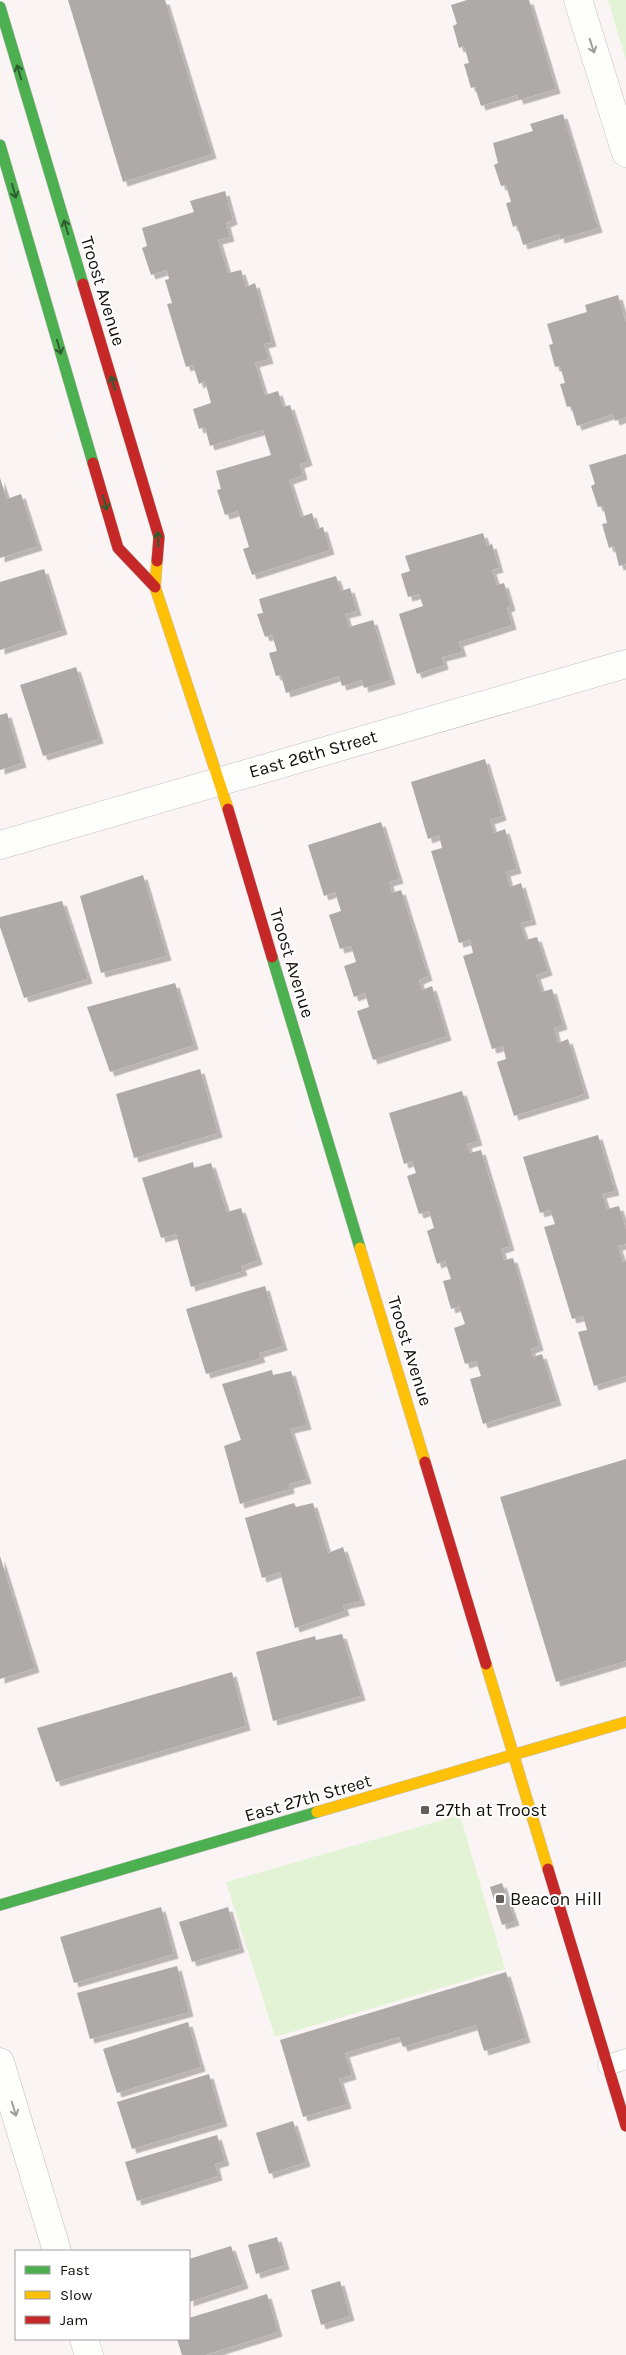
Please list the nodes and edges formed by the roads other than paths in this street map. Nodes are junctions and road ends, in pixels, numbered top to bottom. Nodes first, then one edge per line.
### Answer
1 (578, 0) edge
2 (0, 7) edge
3 (0, 144) edge
4 (626, 153) edge
5 (154, 587) junction
6 (626, 664) edge
7 (218, 781) junction
8 (0, 845) edge
9 (626, 1722) edge
10 (514, 1756) junction
11 (0, 1905) edge
12 (0, 2062) edge
13 (617, 2062) edge
14 (626, 2126) edge
15 (57, 2250) edge
16 (84, 2340) edge
17 (89, 2355) edge

1 -> 4 street
5 -> 2 main road, Troost Avenue
3 -> 5 main road, Troost Avenue
5 - 7 main road, Troost Avenue
6 - 7 street, East 26th Street
7 - 8 street, East 26th Street
7 - 10 main road, Troost Avenue
9 - 10 main road, East 27th Street
10 - 11 main road, East 27th Street
10 - 13 main road, Troost Avenue
12 -> 15 street
13 - 14 main road, Troost Avenue
16 - 17 street

